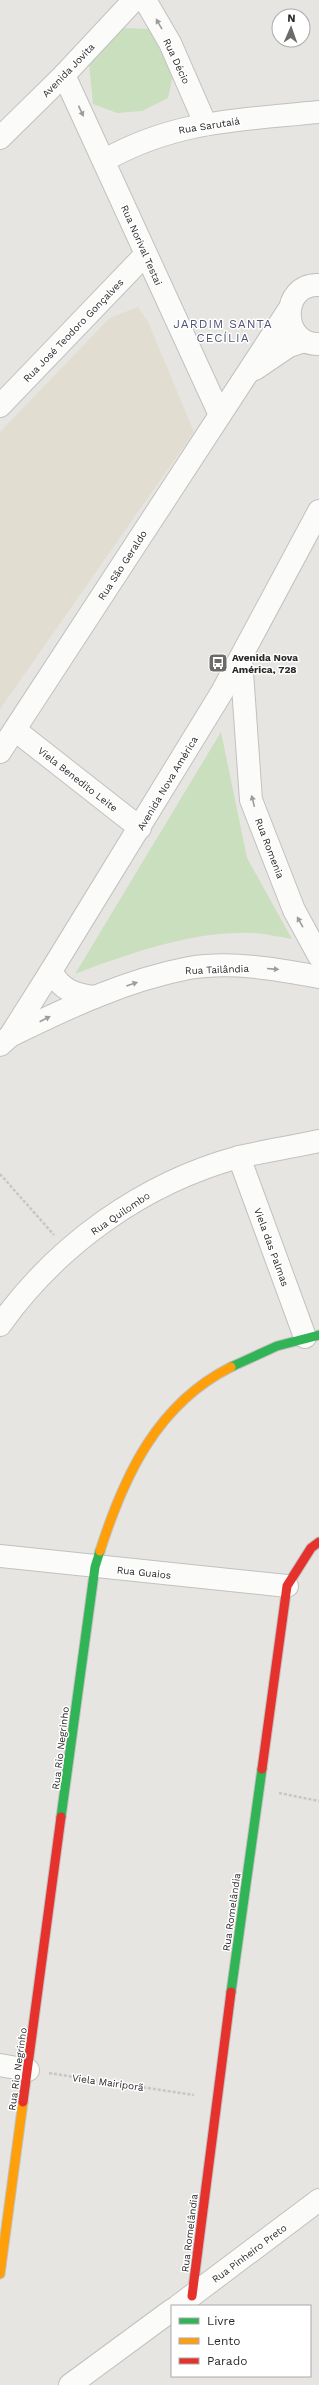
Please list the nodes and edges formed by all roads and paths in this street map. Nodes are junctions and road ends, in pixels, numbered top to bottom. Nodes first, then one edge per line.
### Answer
1 (134, 0) edge
2 (145, 0) edge
3 (64, 75) junction
4 (319, 112) edge
5 (205, 123) junction
6 (0, 138) edge
7 (105, 160) junction
8 (145, 255) junction
9 (315, 282) edge
10 (288, 311) junction
11 (314, 344) edge
12 (244, 378) junction
13 (0, 406) edge
14 (220, 415) junction
15 (319, 511) edge
16 (241, 658) junction
17 (222, 692) junction
18 (15, 730) junction
19 (246, 733) junction
20 (0, 752) edge
21 (140, 828) junction
22 (319, 956) edge
23 (52, 971) junction
24 (319, 977) edge
25 (95, 997) junction
26 (5, 1041) edge
27 (319, 1142) edge
28 (239, 1158) junction
29 (0, 1174) edge
30 (67, 1249) junction
31 (0, 1325) edge
32 (312, 1336) edge
33 (319, 1542) edge
34 (0, 1556) edge
35 (95, 1567) junction
36 (288, 1586) junction
37 (259, 1789) junction
38 (319, 1801) edge
39 (0, 2065) edge
40 (28, 2070) junction
41 (216, 2098) junction
42 (319, 2200) edge
43 (0, 2274) edge
44 (185, 2301) edge
45 (171, 2311) edge
46 (70, 2385) edge

1 - 3 street, Avenida Jovita
5 -> 2 street, Rua Décio
3 - 6 street, Avenida Jovita
3 -> 7 street, Rua Norival Testai
4 - 5 street, Rua Sarutaiá
5 - 7 street, Rua Sarutaiá
7 - 8 street, Rua Norival Testai
8 - 13 street, Rua José Teodoro Gonçalves
8 - 14 street, Rua Norival Testai
9 - 10 street, Rua São Geraldo
10 - 11 street
10 - 12 street, Rua São Geraldo
11 - 12 street, Rua São Geraldo
12 - 14 street, Rua São Geraldo
14 - 18 street, Rua São Geraldo
15 - 16 street, Avenida Nova América
16 - 17 street, Avenida Nova América
16 - 19 street, Rua Romenia
17 - 19 street, Rua Romenia
17 - 21 street, Avenida Nova América
18 - 20 street, Rua São Geraldo
18 - 21 street, Viela Benedito Leite
22 -> 19 street, Rua Romenia
21 - 23 street, Avenida Nova América
23 - 25 street
23 - 26 street, Avenida Nova América
25 -> 24 street, Rua Tailândia
26 -> 25 street, Rua Tailândia
27 - 28 street, Rua Quilombo
28 - 30 street, Rua Quilombo
28 - 32 street, Viela das Palmas
29 - 30 path
30 - 31 street, Rua Quilombo
32 - 35 street, Rua Rio Negrinho
33 - 36 street, Rua Romelândia
34 - 35 street, Rua Guaios
35 - 36 street, Rua Guaios
35 - 40 street, Rua Rio Negrinho
36 - 37 street, Rua Romelândia
37 - 38 path
37 - 41 street, Rua Romelândia
39 - 40 street
40 - 41 path, Viela Mairiporã
40 - 43 street, Rua Rio Negrinho
41 - 44 street, Rua Romelândia
42 - 44 street, Rua Pinheiro Preto
45 - 46 street

